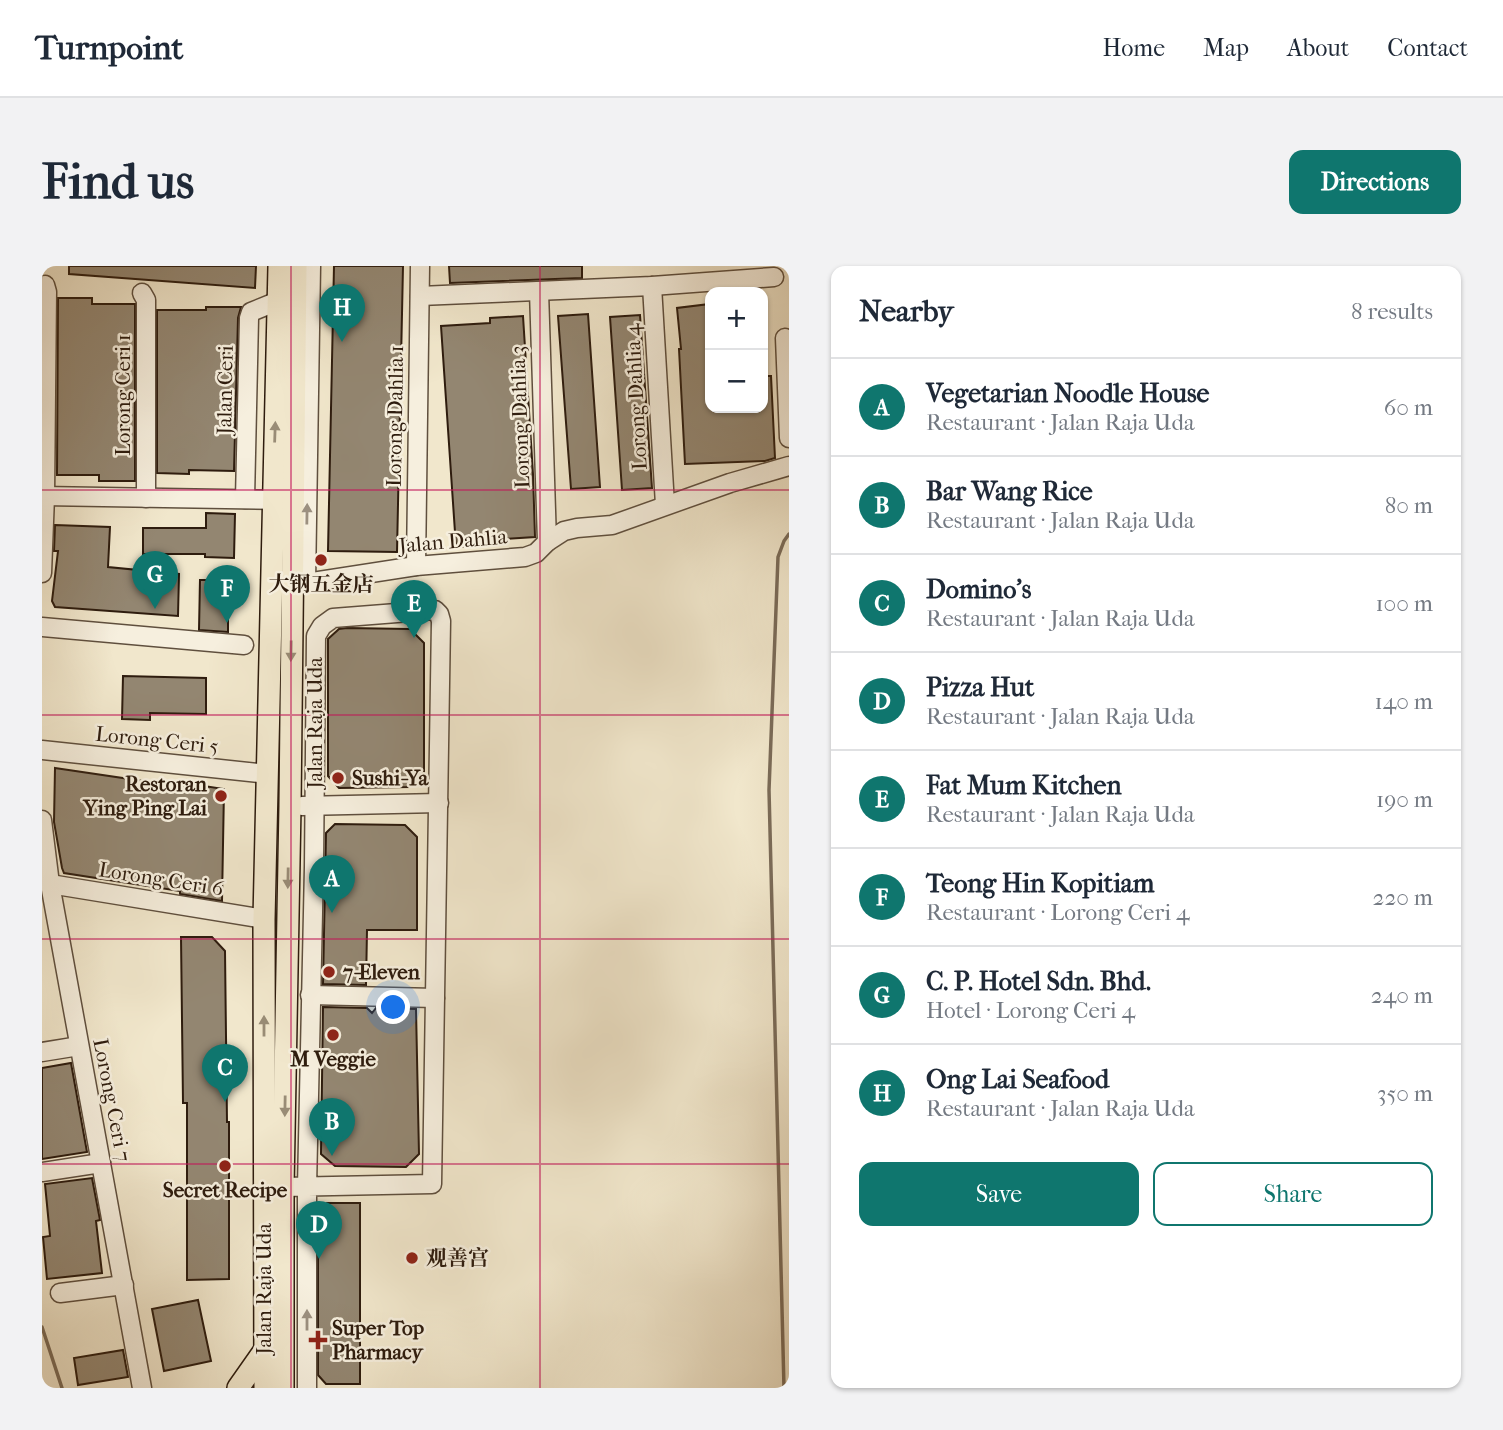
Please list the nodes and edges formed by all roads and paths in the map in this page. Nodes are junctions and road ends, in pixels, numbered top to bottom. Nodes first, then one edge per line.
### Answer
1 (279, 266) edge
2 (296, 266) edge
3 (311, 266) edge
4 (420, 266) edge
5 (774, 277) dead end
6 (45, 285) dead end
7 (652, 286) junction
8 (539, 291) junction
9 (142, 293) dead end
10 (420, 296) junction
11 (278, 301) junction
12 (785, 338) dead end
13 (789, 438) edge
14 (789, 467) edge
15 (44, 496) edge
16 (146, 498) junction
17 (245, 499) junction
18 (283, 500) junction
19 (666, 505) junction
20 (547, 541) junction
21 (416, 566) junction
22 (42, 573) edge
23 (290, 583) junction
24 (42, 626) edge
25 (244, 646) dead end
26 (42, 750) edge
27 (268, 774) junction
28 (439, 803) junction
29 (290, 806) junction
30 (314, 806) junction
31 (42, 820) edge
32 (50, 884) junction
33 (264, 919) junction
34 (310, 995) junction
35 (435, 998) junction
36 (79, 1046) junction
37 (42, 1052) edge
38 (101, 1163) junction
39 (42, 1172) edge
40 (283, 1187) junction
41 (307, 1187) junction
42 (124, 1285) junction
43 (60, 1293) dead end
44 (264, 1351) junction
45 (142, 1388) edge
46 (238, 1388) edge
47 (265, 1388) edge
48 (284, 1388) edge
49 (307, 1388) edge

1 - 11 main road, Jalan Raja Uda
2 - 18 main road, Jalan Raja Uda
23 -> 3 street
4 - 10 street, Lorong Dahlia 1
5 - 7 street
6 - 15 street
7 - 8 street
7 - 19 street, Lorong Dahlia 4
8 - 10 street
8 - 20 street, Lorong Dahlia 3
9 - 16 street, Lorong Ceri 1
10 - 21 street, Lorong Dahlia 1
11 - 17 street, Jalan Ceri
18 -> 11 main road, Jalan Raja Uda
12 - 13 street
14 - 19 street, Jalan Dahlia
15 - 16 street
15 - 22 street
16 - 17 street
17 - 18 street
18 - 23 main road, Jalan Raja Uda
19 - 20 street, Jalan Dahlia
20 - 21 street, Jalan Dahlia
21 - 23 street, Jalan Dahlia
23 - 27 main road, Jalan Raja Uda
23 -> 29 main road, Jalan Raja Uda
24 - 25 street
26 - 27 street, Lorong Ceri 5
27 - 33 main road, Jalan Raja Uda
28 - 30 street
28 - 30 street, Jalan Raja Uda
28 - 35 street, Jalan Raja Uda
29 - 30 street
29 -> 40 main road, Jalan Raja Uda
30 - 34 street, Jalan Raja Uda
31 - 32 street, Lorong Ceri 7
32 - 33 street, Lorong Ceri 6
32 - 36 street, Lorong Ceri 7
44 -> 33 main road, Jalan Raja Uda
34 - 35 street
34 - 41 street, Jalan Raja Uda
35 - 41 street, Jalan Raja Uda
36 - 37 street
36 - 38 street, Lorong Ceri 7
38 - 39 street
38 - 42 street, Lorong Ceri 7
40 - 41 street
40 - 48 main road, Jalan Raja Uda
49 -> 41 street, Jalan Raja Uda
42 - 43 street
42 - 45 street, Lorong Ceri 7
44 - 46 main road
44 - 47 main road, Jalan Raja Uda

